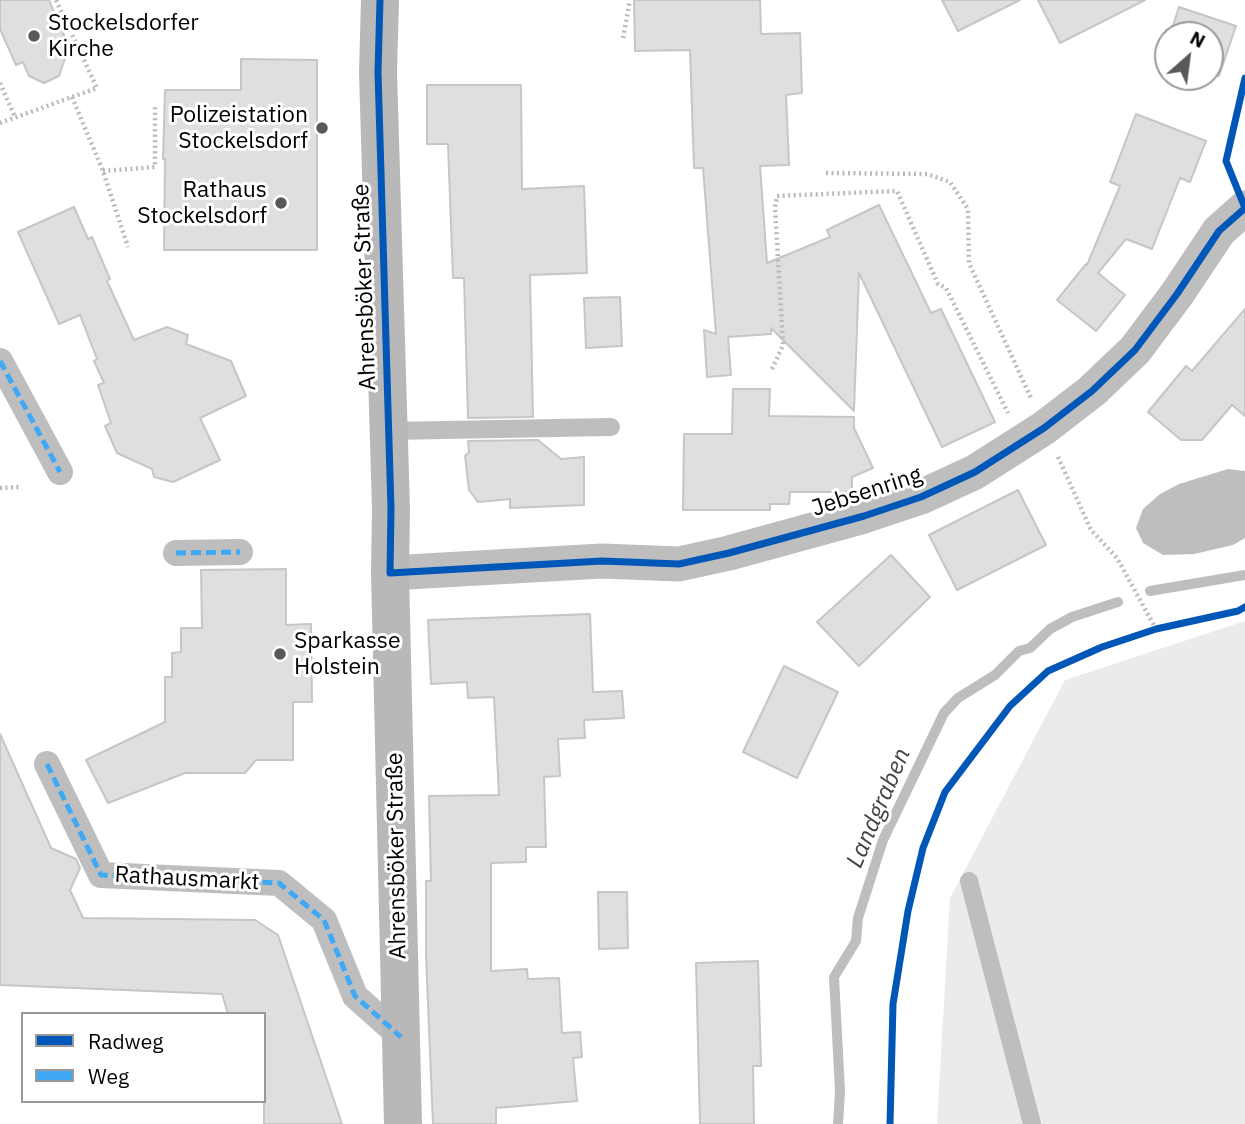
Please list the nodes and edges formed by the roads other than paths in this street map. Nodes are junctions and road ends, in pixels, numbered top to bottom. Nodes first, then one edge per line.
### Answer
1 (380, 0) edge
2 (1245, 208) edge
3 (0, 361) edge
4 (611, 427) dead end
5 (388, 431) junction
6 (60, 472) dead end
7 (240, 552) dead end
8 (176, 553) dead end
9 (390, 573) junction
10 (47, 764) dead end
11 (969, 881) dead end
12 (401, 1037) junction
13 (403, 1124) edge
14 (1032, 1124) edge

1 - 5 main road, Ahrensböker Straße
2 - 9 street, Jebsenring
3 - 6 street
4 - 5 lane
5 - 9 main road, Ahrensböker Straße
7 - 8 street
9 - 12 main road, Ahrensböker Straße
10 - 12 street, Rathausmarkt
11 - 14 lane
12 - 13 main road, Ahrensböker Straße

